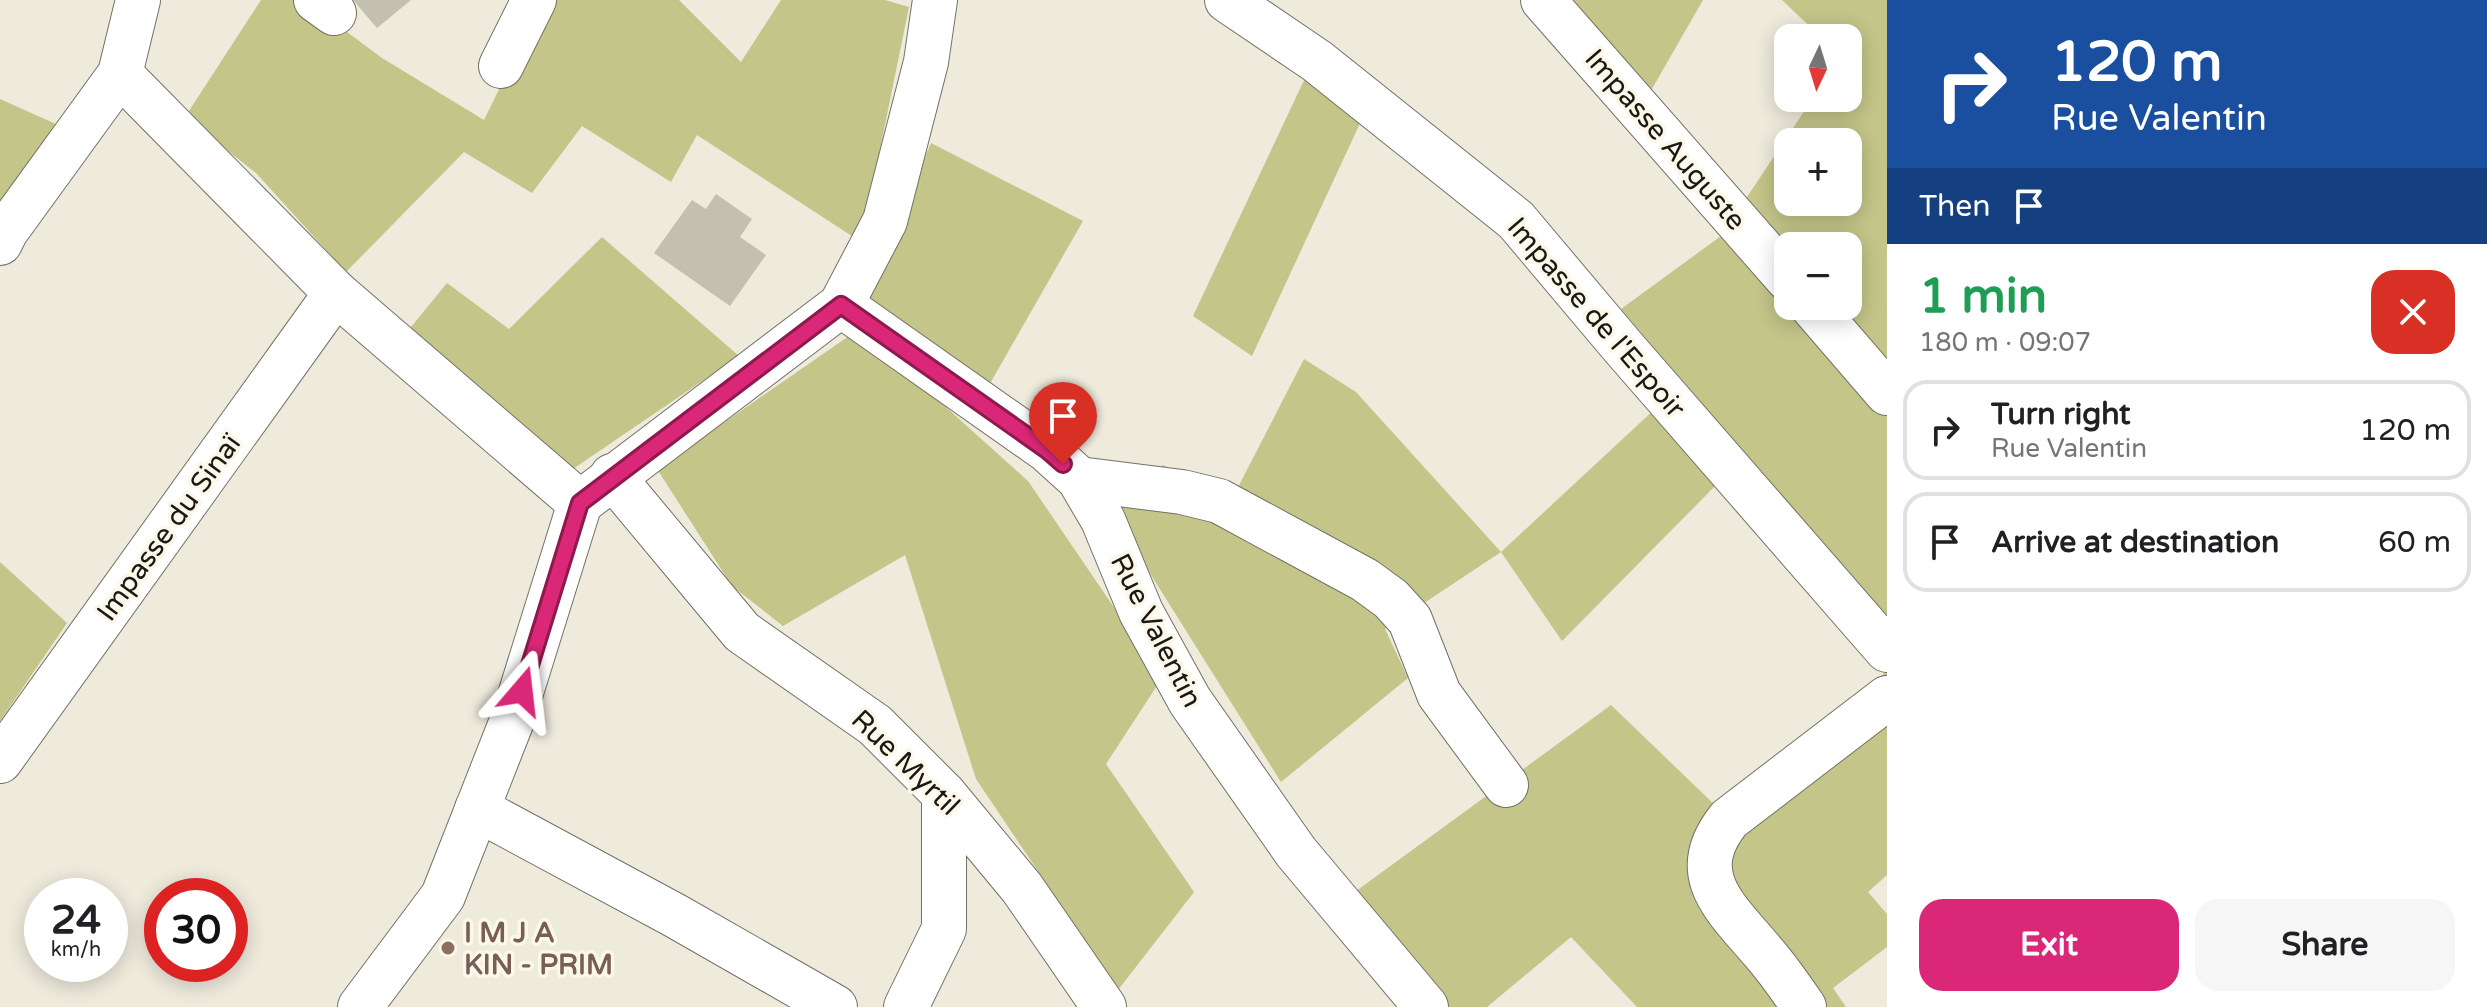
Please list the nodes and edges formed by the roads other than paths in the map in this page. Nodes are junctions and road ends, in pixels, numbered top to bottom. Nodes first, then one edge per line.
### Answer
1 (138, 0) edge
2 (534, 0) edge
3 (935, 0) edge
4 (1227, 0) edge
5 (1543, 0) edge
6 (501, 66) dead end
7 (120, 74) junction
8 (0, 243) edge
9 (1774, 263) edge
10 (336, 293) junction
11 (841, 305) junction
12 (1824, 320) edge
13 (1887, 393) edge
14 (1079, 479) junction
15 (596, 490) junction
16 (1873, 605) edge
17 (1887, 650) edge
18 (1887, 698) edge
19 (0, 761) edge
20 (1506, 785) dead end
21 (944, 794) junction
22 (477, 809) junction
23 (360, 1007) edge
24 (835, 1007) edge
25 (906, 1007) edge
26 (1104, 1007) edge
27 (1426, 1007) edge
28 (1804, 1007) edge

1 - 7 street
2 - 6 street
3 - 11 street
4 - 16 street, Impasse de l'Espoir
5 - 9 street, Impasse Auguste
7 - 8 street
7 - 10 street, Rue Myrtil
10 - 15 street, Rue Myrtil
10 - 19 street, Impasse du Sinaï
11 - 14 street, Rue Valentin
11 - 15 street
12 - 13 street
14 - 20 street
14 - 27 street, Rue Valentin
15 - 21 street, Rue Myrtil
15 - 22 street
16 - 17 street, Impasse de l'Espoir
18 - 28 street
21 - 25 street
21 - 26 street, Rue Myrtil
22 - 23 street
22 - 24 street

